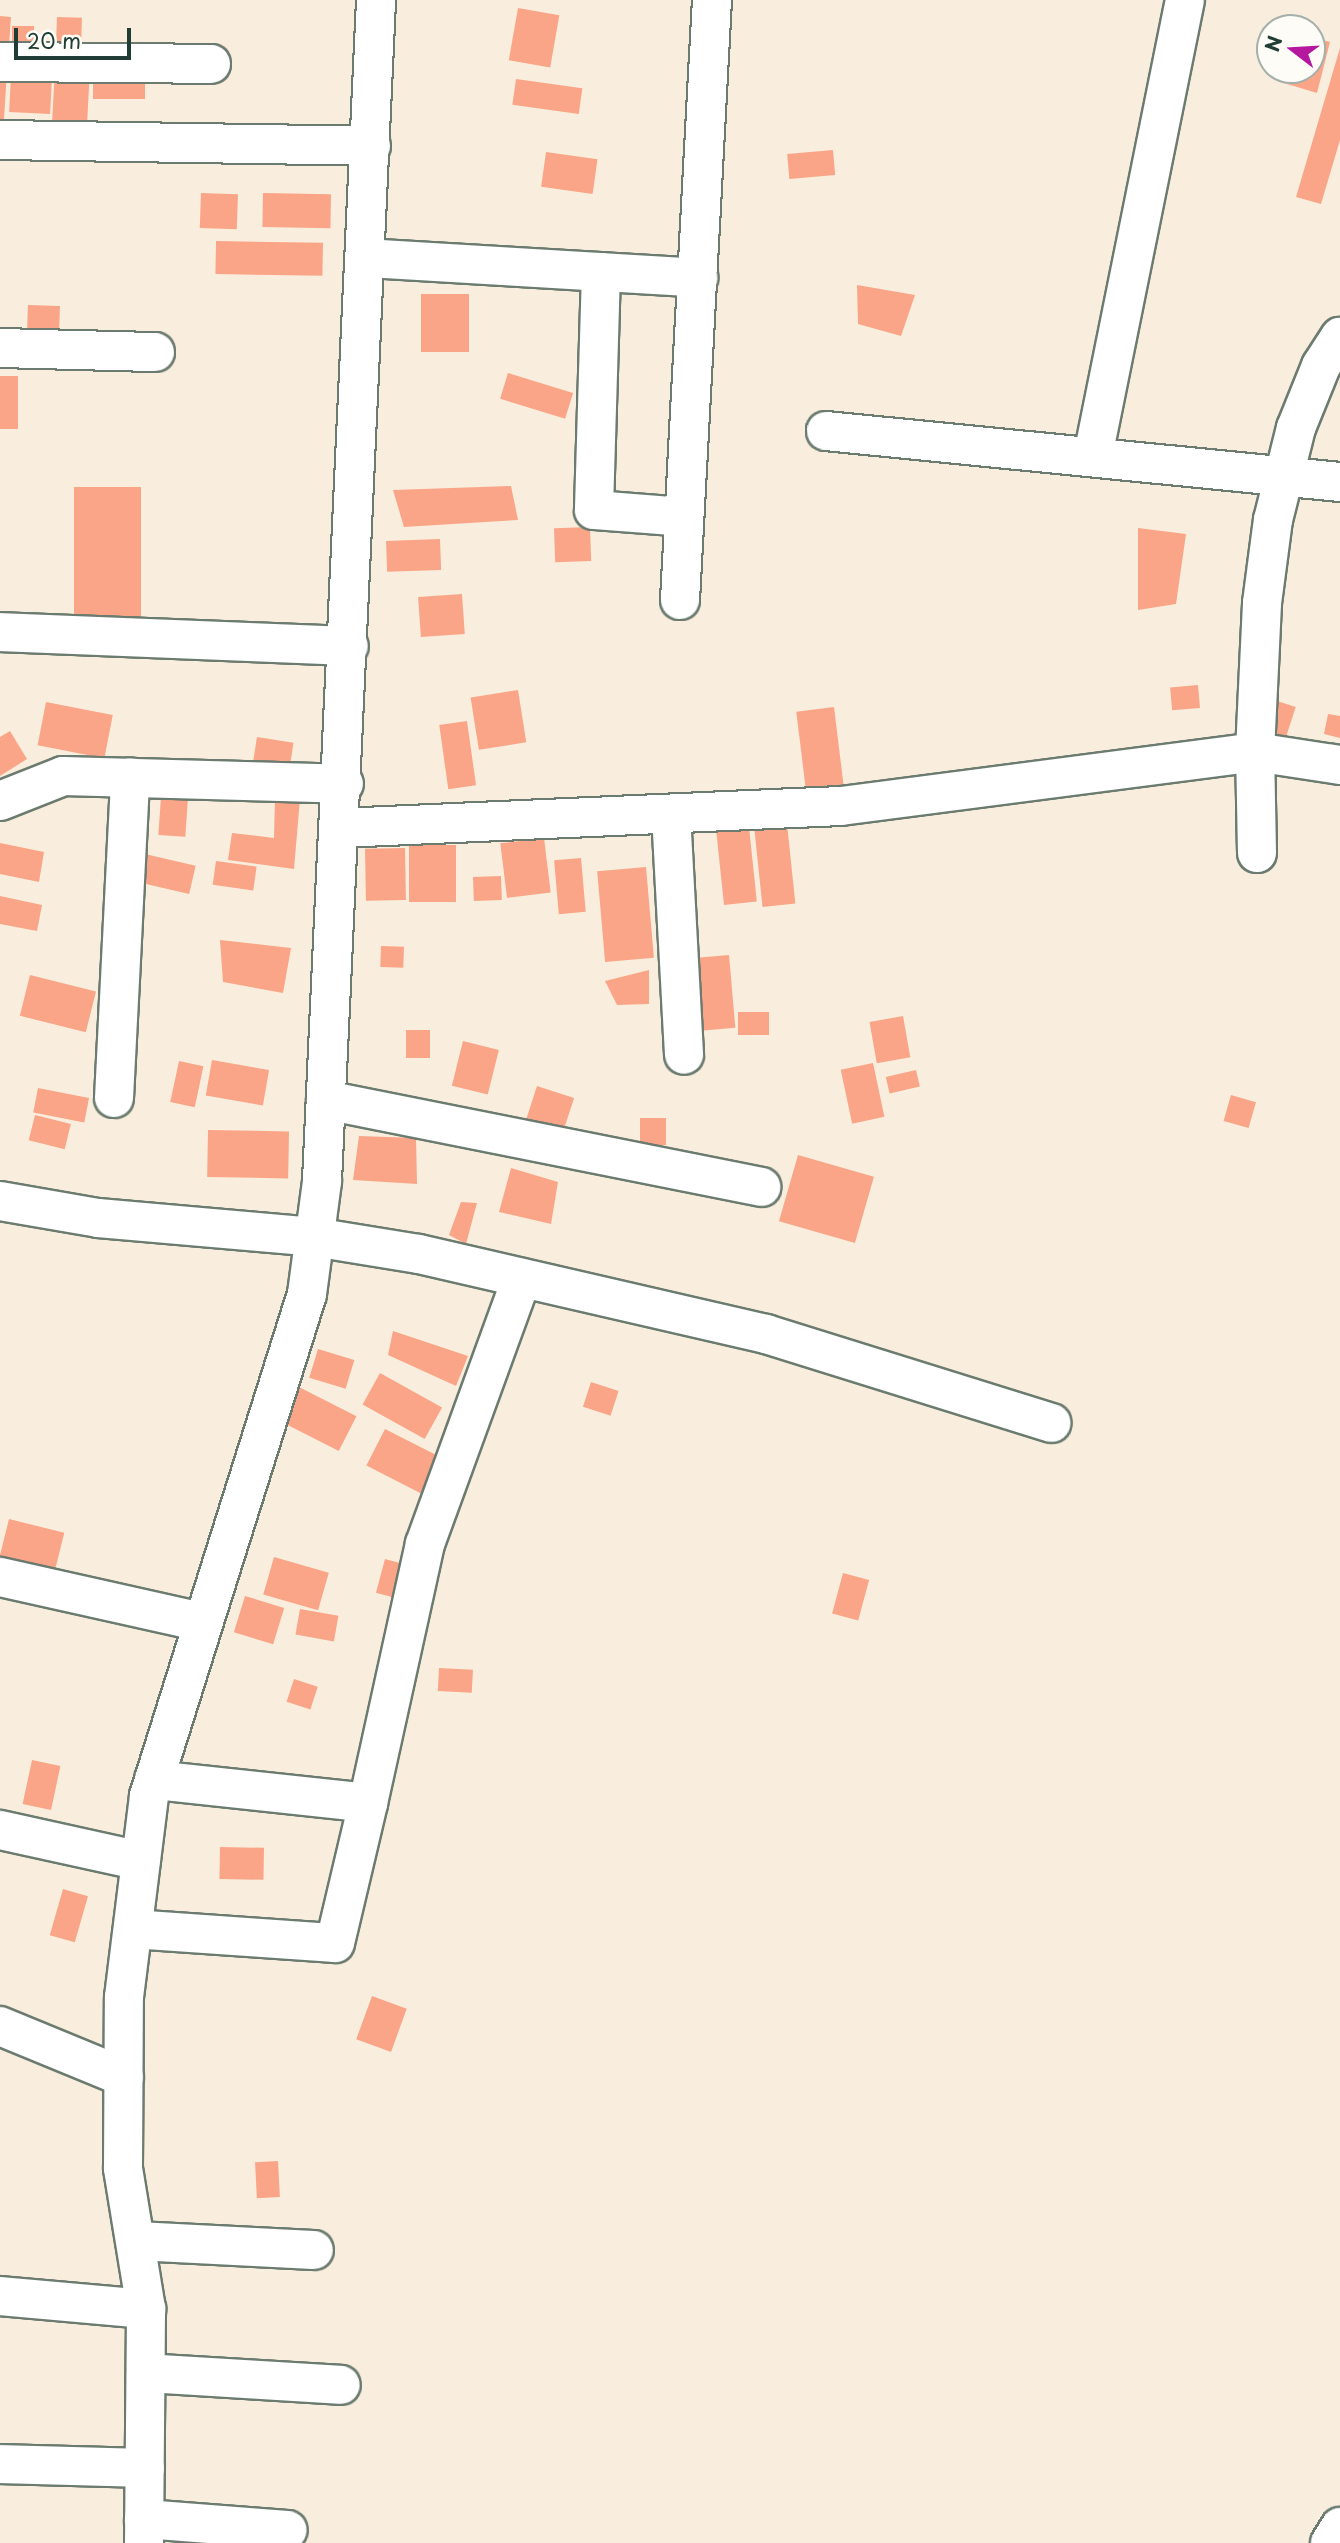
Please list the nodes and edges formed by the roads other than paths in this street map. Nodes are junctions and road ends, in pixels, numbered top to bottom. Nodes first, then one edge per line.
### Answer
1 (376, 0) edge
2 (712, 0) edge
3 (1185, 0) edge
4 (0, 62) edge
5 (211, 64) dead end
6 (0, 140) edge
7 (371, 146) junction
8 (366, 258) junction
9 (601, 272) junction
10 (698, 278) junction
11 (1340, 337) edge
12 (0, 348) edge
13 (155, 352) dead end
14 (826, 430) dead end
15 (1093, 457) junction
16 (1284, 475) junction
17 (1340, 482) edge
18 (684, 517) junction
19 (680, 600) dead end
20 (0, 632) edge
21 (349, 646) junction
22 (1255, 752) junction
23 (1340, 765) edge
24 (130, 777) junction
25 (344, 784) junction
26 (0, 801) edge
27 (671, 814) junction
28 (341, 828) junction
29 (1258, 853) dead end
30 (684, 1055) dead end
31 (114, 1098) dead end
32 (326, 1100) junction
33 (761, 1187) dead end
34 (0, 1201) edge
35 (314, 1237) junction
36 (522, 1278) junction
37 (1051, 1423) dead end
38 (0, 1577) edge
39 (201, 1622) junction
40 (154, 1780) junction
41 (368, 1803) junction
42 (0, 1830) edge
43 (141, 1861) junction
44 (133, 1929) junction
45 (0, 2026) edge
46 (124, 2077) junction
47 (136, 2241) junction
48 (314, 2250) dead end
49 (0, 2296) edge
50 (146, 2309) junction
51 (146, 2373) junction
52 (341, 2385) dead end
53 (0, 2464) edge
54 (145, 2468) junction
55 (1340, 2528) edge
56 (288, 2530) dead end
57 (144, 2531) edge
58 (1330, 2543) edge

1 - 7 street
2 - 10 street
3 - 15 street
4 - 5 street
6 - 7 street
7 - 8 street
8 - 9 street
8 - 21 street
9 - 10 street
9 - 18 street
10 - 18 street
11 - 16 street
12 - 13 street
14 - 15 street
15 - 16 street
16 - 17 street
16 - 22 street
18 - 19 street
20 - 21 street
21 - 25 street
22 - 23 street
22 - 27 street
22 - 29 street
24 - 25 street
24 - 26 street
24 - 31 street
25 - 28 street
27 - 28 street
27 - 30 street
28 - 32 street
32 - 33 street
32 - 35 street
34 - 35 street
35 - 36 street
35 - 39 street
36 - 37 street
36 - 41 street
38 - 39 street
39 - 40 street
40 - 41 street
40 - 43 street
41 - 44 street
42 - 43 street
43 - 44 street
44 - 46 street
45 - 46 street
46 - 47 street
47 - 48 street
47 - 50 street
49 - 50 street
50 - 51 street
51 - 52 street
51 - 54 street
53 - 54 street
54 - 57 street
55 - 58 street
56 - 57 street

